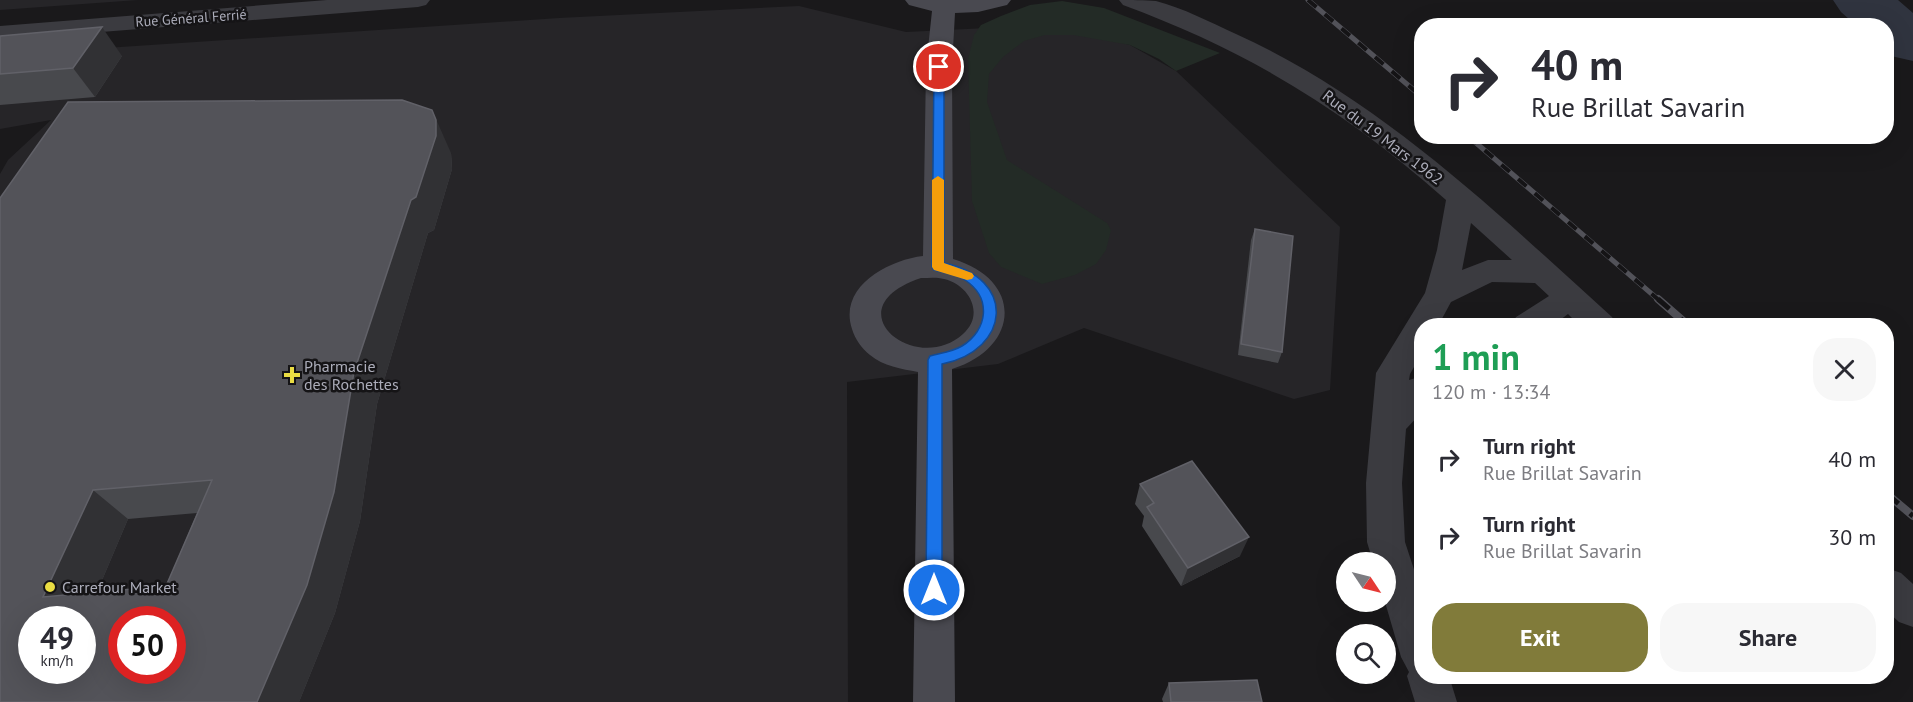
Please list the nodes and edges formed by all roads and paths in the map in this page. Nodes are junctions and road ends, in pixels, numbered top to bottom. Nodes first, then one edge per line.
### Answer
1 (418, 0) edge
2 (917, 0) edge
3 (999, 0) edge
4 (1131, 0) edge
5 (944, 6) junction
6 (0, 33) edge
7 (1461, 197) junction
8 (938, 267) junction
9 (1544, 272) junction
10 (1440, 294) junction
11 (1570, 297) junction
12 (1426, 318) edge
13 (1539, 318) edge
14 (1592, 318) edge
15 (1414, 338) edge
16 (935, 360) junction
17 (1414, 398) edge
18 (1387, 426) junction
19 (1894, 592) edge
20 (1913, 609) edge
21 (1414, 631) edge
22 (1430, 684) edge
23 (934, 702) edge
24 (1436, 702) edge

1 - 6 street, Rue Général Ferrié
2 - 5 main road
3 - 5 main road
4 - 7 street, Rue du 19 Mars 1962
5 - 8 main road
7 - 9 street, Rue du 19 Mars 1962
7 - 10 street
8 - 16 main road
8 - 16 main road
9 - 10 street
9 - 11 street, Rue du 19 Mars 1962
10 - 12 street
11 - 13 street
11 - 14 street, Rue du 19 Mars 1962
15 - 18 street
16 - 23 main road
17 - 18 street
18 - 21 street
19 - 20 street
22 - 24 street

